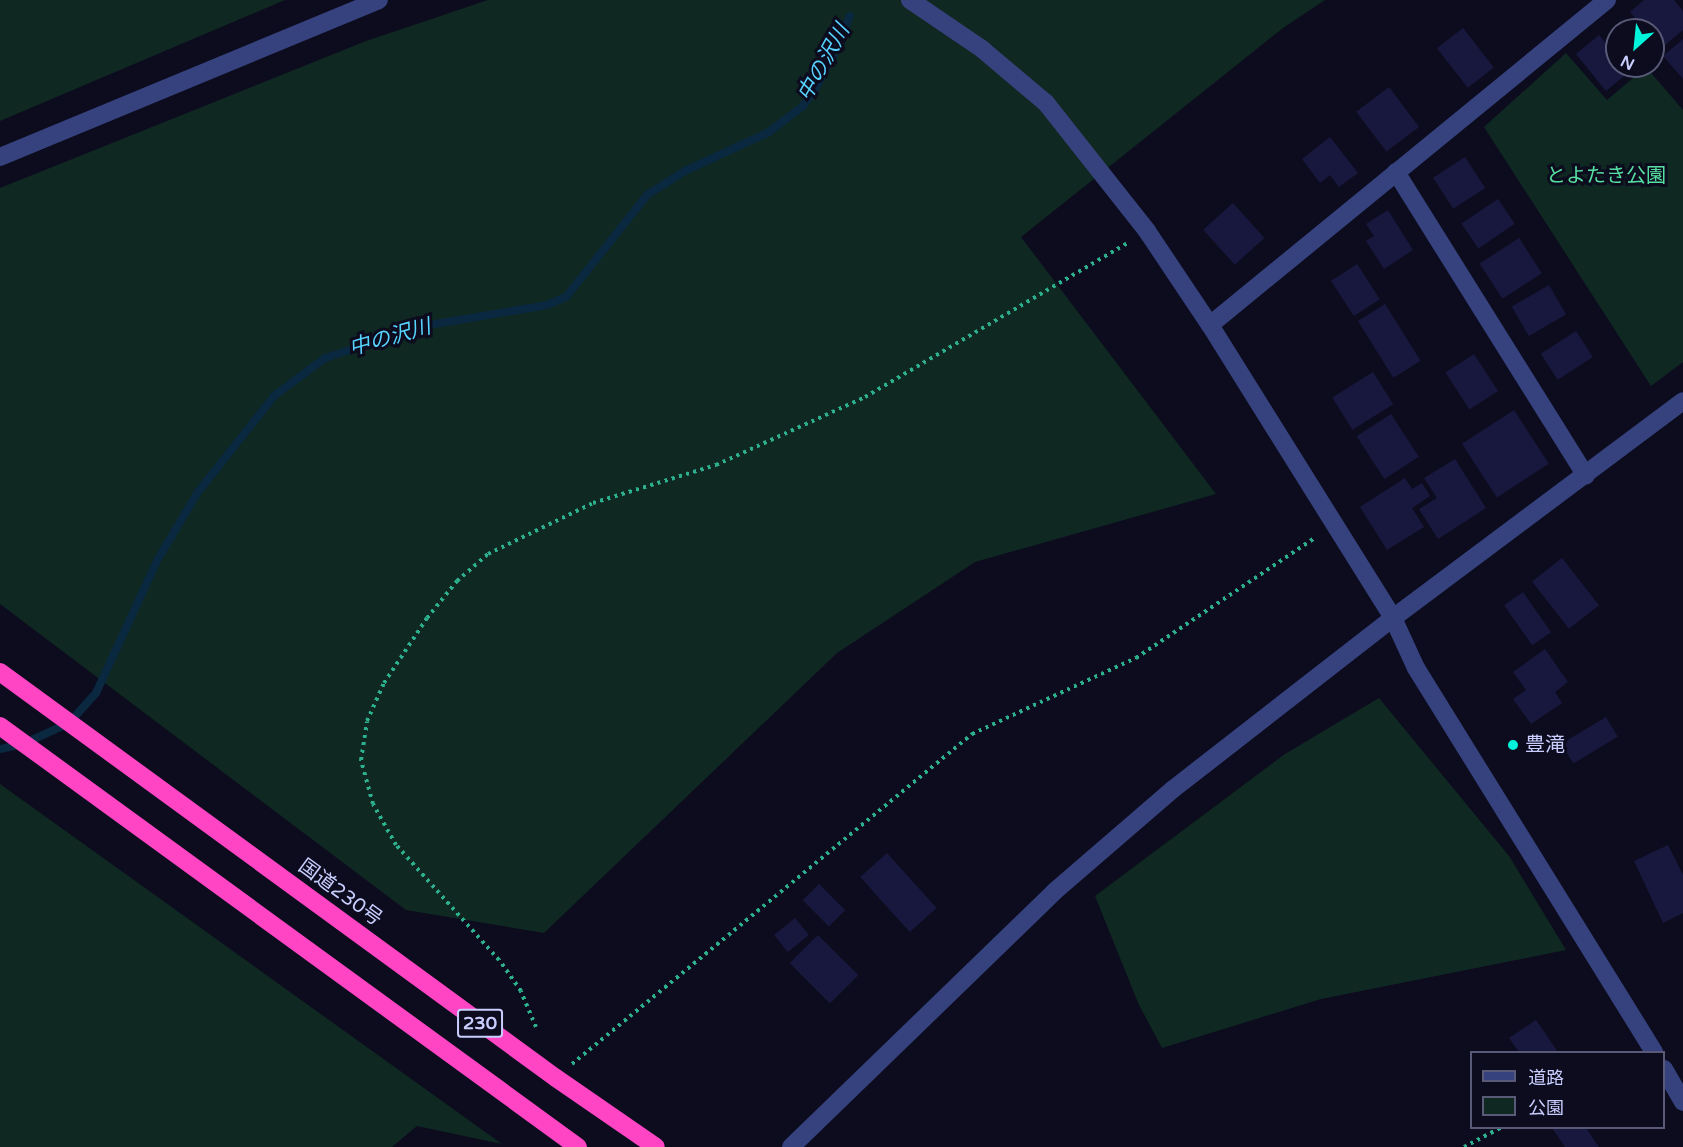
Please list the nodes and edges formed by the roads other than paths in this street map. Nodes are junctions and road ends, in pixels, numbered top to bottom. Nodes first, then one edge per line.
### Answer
1 (379, 0) edge
2 (910, 0) edge
3 (1607, 0) edge
4 (0, 157) edge
5 (1396, 172) junction
6 (1210, 325) junction
7 (1683, 401) edge
8 (1586, 476) junction
9 (1393, 618) junction
10 (0, 672) edge
11 (0, 726) edge
12 (1653, 1051) edge
13 (1665, 1071) edge
14 (1683, 1102) edge
15 (578, 1147) edge
16 (656, 1147) edge
17 (791, 1147) edge

1 - 4 street
2 - 6 street
3 - 5 street
5 - 6 street
5 - 8 street
6 - 9 street
7 - 8 street
8 - 9 street
9 - 12 street
9 - 17 street
10 - 16 highway, 国道230号 / 230
11 - 15 highway, 230
13 - 14 street

